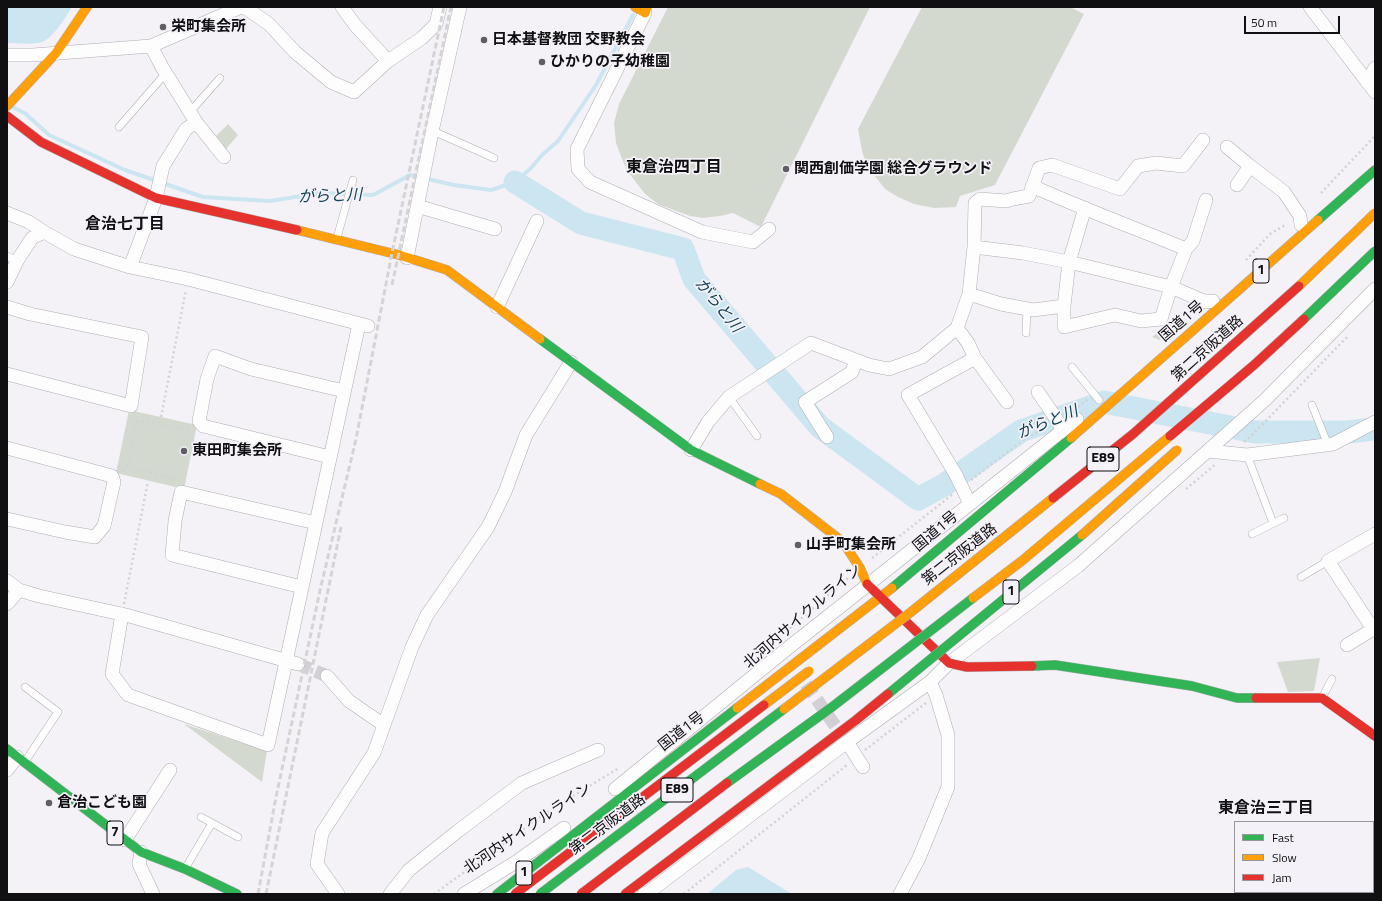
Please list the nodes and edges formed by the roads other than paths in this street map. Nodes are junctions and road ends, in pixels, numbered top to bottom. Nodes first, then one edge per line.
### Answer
1 (87, 7) edge
2 (243, 7) edge
3 (342, 7) edge
4 (440, 7) edge
5 (460, 7) edge
6 (1310, 7) edge
7 (642, 9) edge
8 (151, 46) junction
9 (56, 53) junction
10 (7, 55) edge
11 (388, 61) junction
12 (1375, 68) edge
13 (166, 73) junction
14 (220, 78) dead end
15 (1371, 87) edge
16 (7, 106) edge
17 (7, 116) edge
18 (193, 117) junction
19 (119, 127) dead end
20 (432, 131) junction
21 (1203, 140) dead end
22 (1228, 147) dead end
23 (224, 157) dead end
24 (494, 158) dead end
25 (1375, 161) edge
26 (1250, 166) junction
27 (1375, 170) edge
28 (352, 184) dead end
29 (1237, 185) dead end
30 (1032, 186) junction
31 (156, 198) junction
32 (1206, 200) dead end
33 (417, 206) junction
34 (1085, 208) junction
35 (7, 213) edge
36 (1375, 213) edge
37 (1300, 220) junction
38 (537, 221) dead end
39 (769, 228) dead end
40 (495, 229) dead end
41 (44, 232) junction
42 (337, 240) junction
43 (974, 247) junction
44 (1186, 249) junction
45 (1375, 251) edge
46 (407, 258) junction
47 (12, 259) edge
48 (1069, 262) junction
49 (130, 267) junction
50 (7, 282) edge
51 (1171, 287) junction
52 (1375, 289) edge
53 (969, 294) junction
54 (1213, 301) junction
55 (1064, 306) junction
56 (7, 307) edge
57 (497, 307) junction
58 (1027, 308) junction
59 (957, 328) junction
60 (1026, 333) dead end
61 (975, 358) junction
62 (856, 360) junction
63 (572, 362) junction
64 (1072, 367) dead end
65 (7, 374) edge
66 (344, 391) junction
67 (1038, 392) dead end
68 (729, 397) junction
69 (1096, 397) junction
70 (1007, 402) dead end
71 (1312, 405) dead end
72 (1373, 426) edge
73 (1060, 427) junction
74 (757, 436) dead end
75 (827, 437) dead end
76 (1185, 443) dead end
77 (1328, 445) junction
78 (7, 448) edge
79 (691, 450) junction
80 (1208, 451) junction
81 (1247, 455) junction
82 (330, 457) junction
83 (970, 504) junction
84 (1284, 518) dead end
85 (7, 519) edge
86 (316, 523) junction
87 (1273, 523) junction
88 (1252, 534) dead end
89 (1375, 534) edge
90 (1006, 537) junction
91 (1328, 561) junction
92 (941, 576) dead end
93 (1301, 577) dead end
94 (7, 581) edge
95 (868, 585) junction
96 (302, 587) junction
97 (19, 590) junction
98 (881, 597) junction
99 (903, 601) dead end
100 (7, 604) edge
101 (122, 614) junction
102 (884, 615) dead end
103 (1374, 628) edge
104 (930, 632) junction
105 (1347, 645) dead end
106 (292, 662) junction
107 (950, 663) junction
108 (814, 668) dead end
109 (327, 676) tunnel mouth
110 (1332, 679) dead end
111 (930, 682) junction
112 (876, 685) dead end
113 (26, 688) dead end
114 (1322, 698) junction
115 (384, 725) junction
116 (1375, 736) edge
117 (847, 742) junction
118 (598, 750) dead end
119 (16, 756) edge
120 (863, 767) dead end
121 (7, 770) edge
122 (170, 770) dead end
123 (201, 817) dead end
124 (212, 823) junction
125 (238, 837) dead end
126 (125, 840) junction
127 (141, 852) junction
128 (516, 862) junction
129 (185, 869) junction
130 (647, 893) edge
131 (153, 894) edge
132 (237, 894) edge
133 (338, 894) edge
134 (390, 894) edge
135 (464, 894) edge
136 (484, 894) edge
137 (497, 894) edge
138 (515, 894) edge
139 (540, 894) edge
140 (581, 894) edge
141 (625, 894) edge
142 (900, 894) edge

1 - 9 main road
2 - 8 street
2 - 11 street
3 - 11 street
4 - 11 street
5 - 20 street
6 - 15 street
7 - 39 street
8 - 9 street
8 - 13 street
9 - 10 street
9 - 16 main road
12 - 15 street
13 - 18 street
13 - 19 lane
14 - 18 lane
17 - 31 main road
18 - 23 street
18 - 31 street
20 - 24 lane
20 - 33 street
21 - 30 street
22 - 26 street
25 - 37 street
26 - 29 street
26 - 37 street
27 - 98 main road, 国道1号 / 1
28 - 42 lane
30 - 34 street
30 - 43 street
31 - 42 main road
31 - 49 street
32 - 44 street
33 - 40 street
33 - 46 street
34 - 44 street
34 - 48 street
35 - 41 street
36 - 90 main road, 第二京阪道路 / E89, bridge
37 - 54 street
38 - 57 street
41 - 47 street
41 - 49 street
42 - 46 main road
43 - 48 street
43 - 53 street
44 - 51 street
45 - 104 main road, E89, bridge
46 - 57 main road
47 - 50 street
48 - 51 street
48 - 55 street
49 - 66 street
51 - 54 street
51 - 55 street
52 - 80 street
53 - 58 street
53 - 59 street
54 - 69 street
55 - 58 street
56 - 65 street
57 - 63 main road
58 - 60 lane
59 - 61 street
59 - 62 street
61 - 70 street
61 - 83 street
62 - 68 street
62 - 75 street
63 - 79 main road
63 - 115 street
64 - 69 lane
66 - 82 street
66 - 82 street
67 - 73 street
68 - 74 lane
68 - 79 street
69 - 73 street
71 - 77 lane
72 - 77 street
73 - 83 street
76 - 141 main road, 1, bridge
77 - 81 street
78 - 85 street
79 - 95 main road
80 - 81 street
80 - 107 street
81 - 87 lane
82 - 86 street
83 - 95 street
84 - 87 lane
86 - 96 street
86 - 96 street
87 - 88 lane
89 - 91 street
90 - 92 main road, bridge
90 - 139 main road, 第二京阪道路 / E89, bridge
91 - 93 lane
91 - 103 street
94 - 97 street
95 - 98 main road
95 - 128 street
96 - 106 street
97 - 100 street
97 - 101 street
98 - 107 main road
98 - 137 main road, 国道1号 / 1
99 - 102 main road
101 - 106 street
101 - 106 street
103 - 105 street
104 - 112 main road, bridge
104 - 140 main road, E89, bridge
107 - 111 street
107 - 114 main road
108 - 138 main road, bridge
109 - 115 street
110 - 114 lane
111 - 117 street
111 - 142 street
113 - 119 lane
114 - 116 main road
115 - 133 street
117 - 120 street
117 - 130 street
118 - 134 street
119 - 121 street
119 - 126 main road, 7
122 - 126 street
123 - 124 lane
124 - 125 lane
124 - 129 lane
126 - 127 main road, 7
127 - 129 main road, 7
127 - 131 street
128 - 135 street
128 - 136 street
129 - 132 main road, 7

